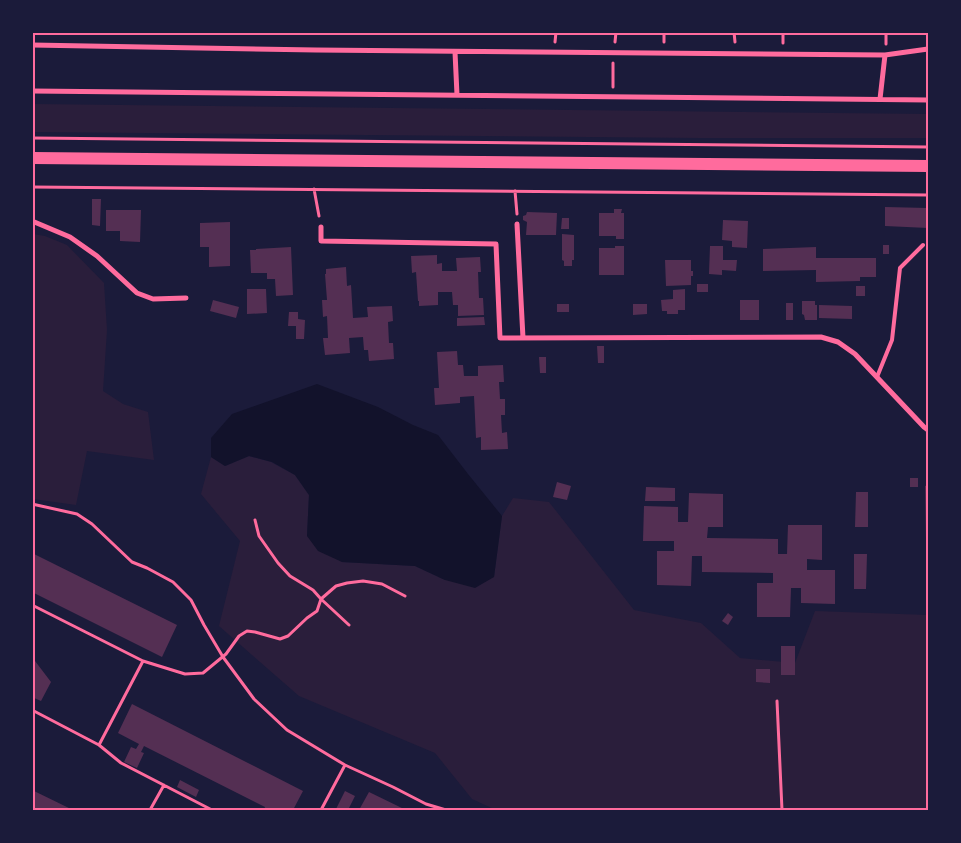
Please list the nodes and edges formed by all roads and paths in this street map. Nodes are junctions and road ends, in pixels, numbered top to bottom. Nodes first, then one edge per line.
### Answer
1 (32, 45) edge
2 (928, 49) edge
3 (455, 52) junction
4 (885, 55) junction
5 (32, 91) edge
6 (457, 95) junction
7 (880, 99) junction
8 (928, 100) edge
9 (32, 138) edge
10 (928, 146) edge
11 (32, 158) edge
12 (928, 166) edge
13 (32, 186) edge
14 (314, 190) junction
15 (515, 191) junction
16 (928, 195) edge
17 (32, 221) edge
18 (518, 224) joint
19 (321, 227) joint
20 (923, 245) dead end
21 (186, 298) dead end
22 (523, 338) junction
23 (877, 377) junction
24 (928, 430) edge
25 (32, 504) edge
26 (255, 520) dead end
27 (405, 596) dead end
28 (321, 599) junction
29 (32, 605) edge
30 (349, 625) dead end
31 (223, 657) junction
32 (143, 661) junction
33 (777, 701) dead end
34 (32, 710) edge
35 (99, 745) junction
36 (345, 765) junction
37 (164, 785) junction
38 (150, 810) edge
39 (212, 810) edge
40 (321, 810) edge
41 (446, 810) edge
42 (782, 810) edge

1 - 3 street
2 - 4 street
3 - 4 street
3 - 6 street
4 - 7 street
5 - 6 street
6 - 7 street
7 - 8 street
9 - 10 path
11 - 12 main road
13 - 14 path
14 - 15 path
14 - 19 path
15 - 16 path
15 - 18 path
17 - 21 street
18 - 22 street
19 - 22 street
20 - 23 lane
22 - 23 street
23 - 24 street
25 - 31 path
26 - 28 path
27 - 28 path
28 - 30 path
28 - 31 path
29 - 32 path
31 - 32 path
31 - 36 path
32 - 35 path
33 - 42 path
34 - 35 path
35 - 37 path
36 - 40 path
36 - 41 path
37 - 38 path
37 - 39 path

